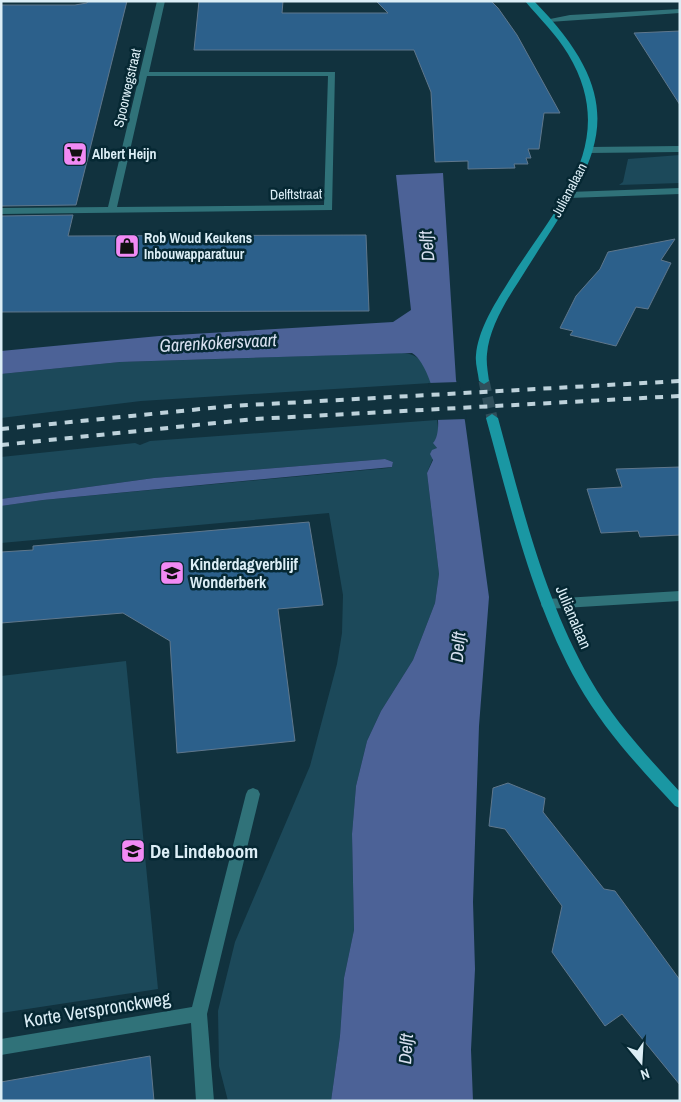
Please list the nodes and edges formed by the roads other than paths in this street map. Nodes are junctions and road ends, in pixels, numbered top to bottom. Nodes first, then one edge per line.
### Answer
1 (161, 1) edge
2 (529, 1) edge
3 (680, 12) edge
4 (549, 20) junction
5 (144, 74) junction
6 (680, 149) edge
7 (588, 150) junction
8 (680, 191) edge
9 (569, 195) junction
10 (112, 210) junction
11 (1, 211) edge
12 (484, 381) tunnel mouth
13 (492, 418) tunnel mouth
14 (680, 596) edge
15 (547, 604) junction
16 (253, 794) dead end
17 (680, 802) edge
18 (200, 1014) junction
19 (1, 1047) edge
20 (205, 1101) edge

1 - 5 street, Spoorwegstraat
2 - 4 main road, Julianalaan
3 - 4 street
4 - 7 main road, Julianalaan
5 - 10 street, Spoorwegstraat
5 - 10 street, Delftstraat
6 - 7 street
7 - 9 main road, Julianalaan
8 - 9 street
9 - 12 main road, Julianalaan
10 - 11 street, Delftstraat
13 - 15 main road, Julianalaan
14 - 15 street
15 - 17 main road, Julianalaan
16 - 18 street
18 - 19 street, Korte Verspronckweg
18 - 20 street

